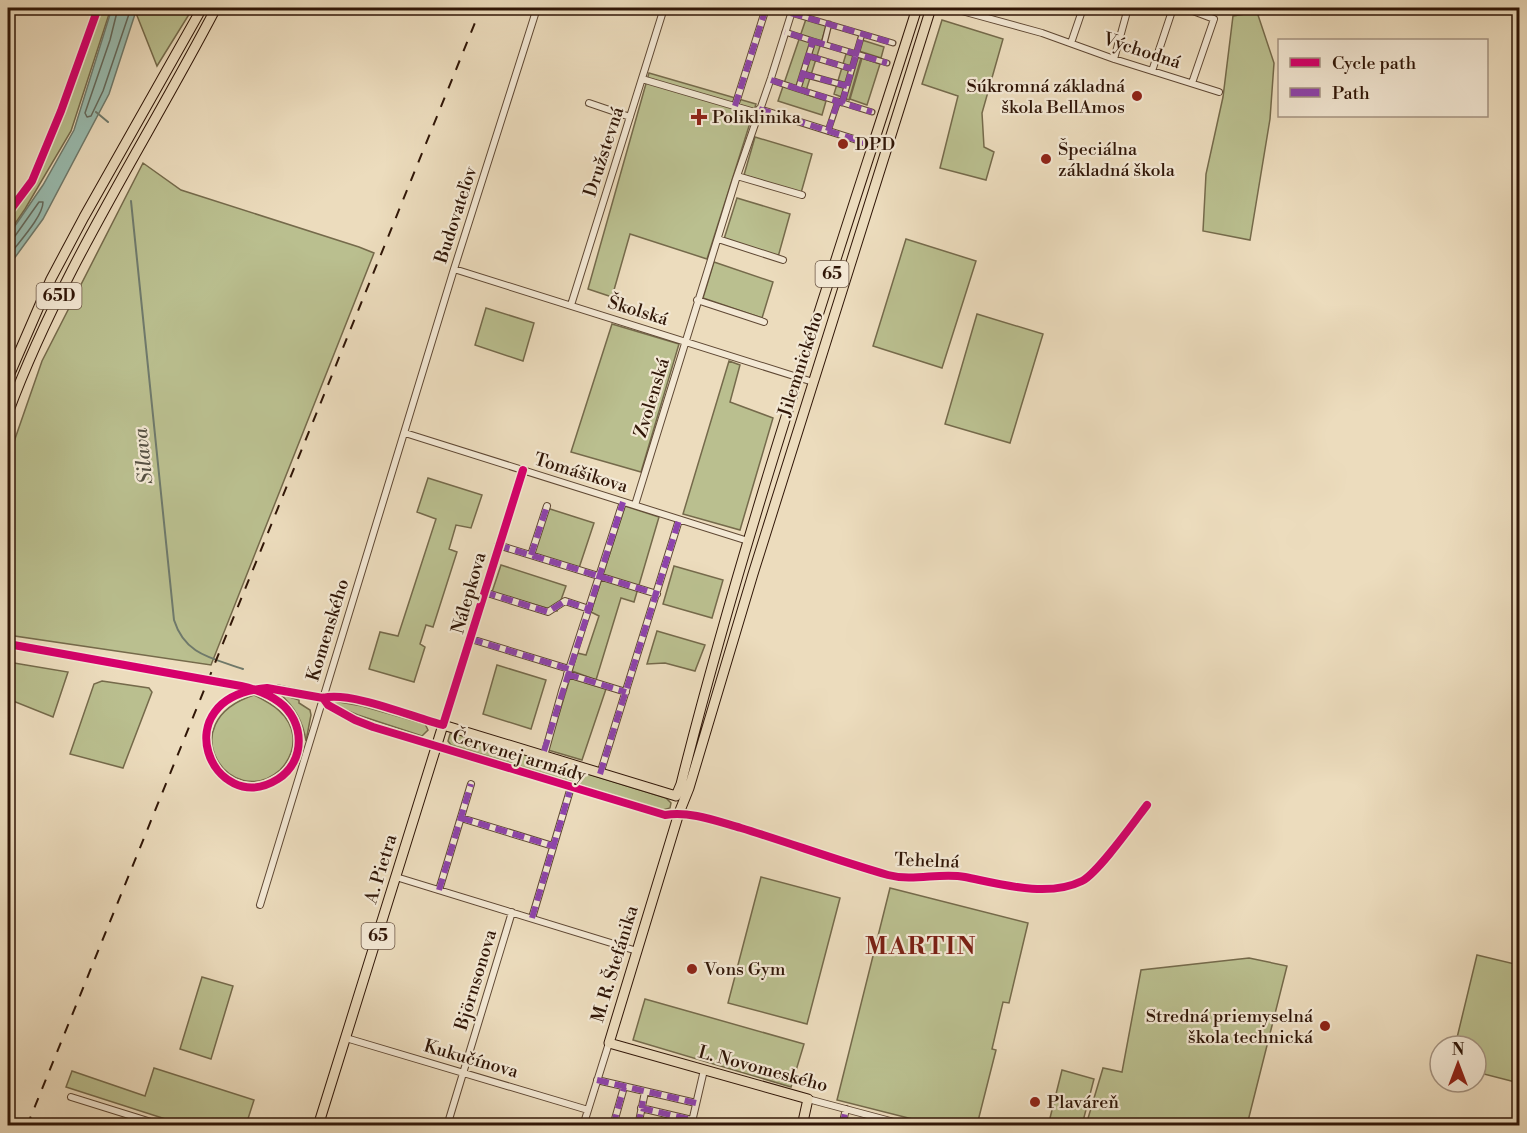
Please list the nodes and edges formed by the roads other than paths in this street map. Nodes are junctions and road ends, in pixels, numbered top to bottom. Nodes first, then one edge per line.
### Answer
1 (202, 8) edge
2 (216, 8) edge
3 (537, 8) edge
4 (664, 8) edge
5 (766, 8) edge
6 (917, 8) edge
7 (931, 8) edge
8 (951, 8) edge
9 (983, 8) edge
10 (1083, 8) edge
11 (1128, 8) edge
12 (1173, 8) edge
13 (1185, 8) edge
14 (792, 10) edge
15 (981, 15) junction
16 (829, 24) junction
17 (785, 32) junction
18 (862, 34) junction
19 (813, 41) junction
20 (893, 43) dead end
21 (1071, 43) junction
22 (824, 44) junction
23 (856, 54) junction
24 (809, 56) junction
25 (1114, 59) junction
26 (887, 63) dead end
27 (852, 69) junction
28 (1152, 71) junction
29 (803, 74) junction
30 (642, 79) junction
31 (771, 80) junction
32 (1192, 83) junction
33 (846, 86) junction
34 (798, 89) junction
35 (1219, 92) dead end
36 (840, 102) junction
37 (588, 103) dead end
38 (735, 106) junction
39 (759, 111) junction
40 (872, 112) dead end
41 (630, 117) junction
42 (828, 131) junction
43 (873, 145) junction
44 (737, 176) junction
45 (802, 195) dead end
46 (718, 239) junction
47 (783, 260) dead end
48 (454, 269) junction
49 (697, 300) junction
50 (571, 305) junction
51 (764, 322) dead end
52 (685, 341) junction
53 (800, 377) junction
54 (8, 378) edge
55 (813, 382) junction
56 (8, 413) edge
57 (405, 433) junction
58 (523, 470) junction
59 (623, 502) junction
60 (635, 505) junction
61 (547, 506) dead end
62 (679, 520) junction
63 (748, 541) junction
64 (498, 545) junction
65 (531, 555) junction
66 (599, 575) junction
67 (733, 589) junction
68 (484, 592) junction
69 (747, 593) junction
70 (657, 594) junction
71 (588, 609) junction
72 (471, 639) junction
73 (10, 644) edge
74 (568, 671) junction
75 (626, 692) junction
76 (323, 698) junction
77 (442, 725) junction
78 (436, 747) junction
79 (544, 756) junction
80 (600, 774) junction
81 (471, 784) dead end
82 (571, 787) junction
83 (676, 796) junction
84 (1147, 805) dead end
85 (679, 813) junction
86 (461, 818) junction
87 (553, 846) junction
88 (396, 877) junction
89 (438, 890) junction
90 (260, 905) dead end
91 (512, 912) junction
92 (532, 918) junction
93 (637, 951) junction
94 (346, 1038) junction
95 (609, 1043) junction
96 (704, 1070) junction
97 (463, 1072) junction
98 (597, 1080) junction
99 (624, 1087) junction
100 (645, 1092) junction
101 (71, 1097) dead end
102 (808, 1099) junction
103 (696, 1103) junction
104 (642, 1108) junction
105 (846, 1109) junction
106 (588, 1110) junction
107 (692, 1123) edge
108 (889, 1123) edge
109 (164, 1125) edge
110 (318, 1125) edge
111 (447, 1125) edge
112 (583, 1125) edge
113 (613, 1125) edge
114 (638, 1125) edge
115 (802, 1125) edge
116 (842, 1125) edge
117 (909, 1125) edge

1 - 54 main road, 65D
2 - 56 main road, 65D
3 - 48 street, Budovateľov
4 - 30 street, Družstevná
5 - 38 street
6 - 43 main road, Jilemnického / 65
7 - 55 main road, Jilemnického / 65
8 - 15 street, Východná
9 - 15 street
10 - 21 street
11 - 25 street
12 - 28 street
13 - 32 street
14 - 16 street
14 - 17 street, Zvolenská
15 - 21 street, Východná
16 - 18 street
16 - 22 street
17 - 19 street
17 - 31 street, Zvolenská
18 - 20 street
18 - 23 street
19 - 22 street
19 - 24 street
21 - 25 street, Východná
22 - 23 street
23 - 26 street
23 - 27 street
24 - 27 street
24 - 29 street
25 - 28 street, Východná
27 - 33 street
28 - 32 street, Východná
29 - 33 street
29 - 34 street
30 - 38 street
30 - 41 street, Družstevná
31 - 34 street
31 - 39 street, Zvolenská
32 - 35 street, Východná
33 - 36 street
34 - 36 street
36 - 40 street
36 - 42 street
37 - 41 street
38 - 39 street
39 - 42 street
39 - 44 street, Zvolenská
41 - 50 street, Družstevná
42 - 43 street
43 - 53 main road, Jilemnického / 65
44 - 45 street
44 - 46 street, Zvolenská
46 - 47 street
46 - 49 street, Zvolenská
48 - 50 street, Školská
48 - 57 street, Budovateľov
49 - 51 street
49 - 52 street, Zvolenská
50 - 52 street, Školská
52 - 53 street, Školská
52 - 60 street, Zvolenská
53 - 55 street, Školská
53 - 63 main road, Jilemnického / 65
55 - 69 main road, Jilemnického / 65
57 - 58 street, Tomášikova
57 - 76 street, Komenského
58 - 59 street, Tomášikova
58 - 64 street, Nálepkova
59 - 60 street, Tomášikova
59 - 66 street
60 - 62 street, Tomášikova
61 - 65 street
62 - 63 street, Tomášikova
62 - 70 street
63 - 67 main road, Jilemnického / 65
64 - 65 street
64 - 68 street, Nálepkova
65 - 66 street
66 - 70 street
66 - 71 street
67 - 69 street
67 - 83 main road, Jilemnického / 65
68 - 71 street
68 - 72 street, Nálepkova
69 - 85 main road, Jilemnického / 65
70 - 75 street
71 - 74 street
72 - 74 street
72 - 77 street, Nálepkova
73 - 76 street, Červenej armády, bridge
74 - 75 street
74 - 79 street
75 - 80 street
76 - 77 street, Červenej armády
76 - 78 street, Červenej armády
76 - 90 street, Komenského
77 - 78 main road, A. Pietra / 65
77 - 79 main road, Červenej armády
78 - 82 street, Červenej armády
78 - 88 main road, A. Pietra / 65
79 - 80 main road, Červenej armády
80 - 83 main road, Červenej armády
81 - 86 street
82 - 85 street, Červenej armády
82 - 87 street
83 - 85 main road
84 - 85 street, Tehelná
85 - 93 main road, M. R. Štefánika / 65
86 - 87 street
86 - 89 street
87 - 92 street
88 - 89 street
88 - 94 main road, A. Pietra / 65
89 - 91 street
91 - 92 street
91 - 97 street, Björnsonova
92 - 93 street
93 - 95 main road, M. R. Štefánika / 65
94 - 97 street, Kukučínova
94 - 110 main road, A. Pietra / 65
95 - 96 main road, L. Novomeského
95 - 98 street, M. R. Štefánika
96 - 102 main road, L. Novomeského
96 - 103 street
97 - 106 street, Kukučínova
97 - 111 street, Björnsonova
98 - 99 street
98 - 106 street, M. R. Štefánika
99 - 100 street
99 - 113 street
100 - 103 street
100 - 104 street
101 - 109 street
102 - 105 street, L. Novomeského
102 - 115 main road
103 - 107 street
104 - 107 street
104 - 114 street
105 - 108 street, L. Novomeského
105 - 116 street
106 - 112 street, M. R. Štefánika
108 - 117 street, L. Novomeského

